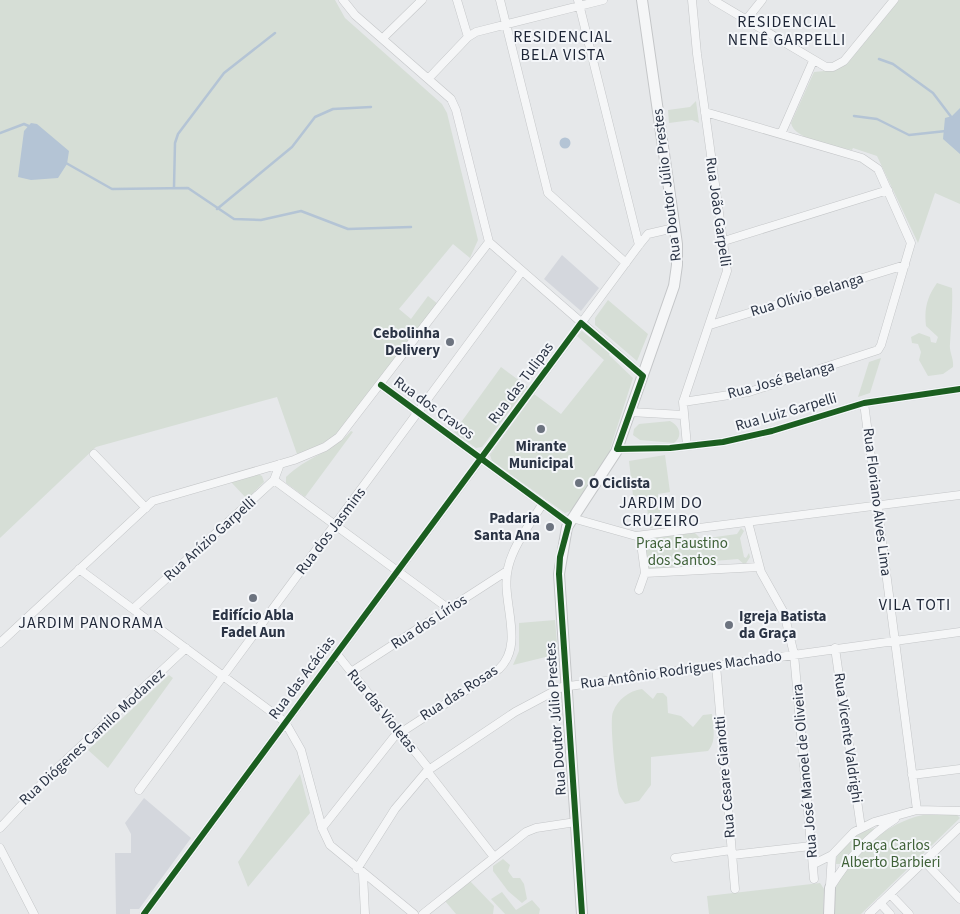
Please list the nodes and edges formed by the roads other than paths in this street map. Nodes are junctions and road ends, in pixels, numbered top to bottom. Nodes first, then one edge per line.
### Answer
1 (343, 0) edge
2 (422, 0) edge
3 (457, 0) edge
4 (500, 0) edge
5 (603, 0) edge
6 (642, 0) edge
7 (692, 0) edge
8 (713, 0) edge
9 (762, 0) edge
10 (894, 0) edge
11 (578, 3) edge
12 (746, 20) junction
13 (506, 24) junction
14 (470, 35) junction
15 (383, 38) junction
16 (813, 61) junction
17 (429, 78) junction
18 (705, 112) junction
19 (781, 134) junction
20 (888, 190) junction
21 (674, 228) junction
22 (635, 230) junction
23 (648, 234) junction
24 (724, 241) junction
25 (489, 242) junction
26 (639, 245) junction
27 (626, 263) junction
28 (905, 265) junction
29 (522, 272) junction
30 (581, 323) junction
31 (710, 325) junction
32 (643, 376) junction
33 (381, 385) junction
34 (960, 389) edge
35 (683, 402) junction
36 (864, 403) junction
37 (419, 412) junction
38 (630, 412) junction
39 (683, 415) junction
40 (687, 446) junction
41 (617, 449) junction
42 (94, 454) dead end
43 (481, 458) junction
44 (280, 464) junction
45 (274, 480) junction
46 (960, 495) edge
47 (543, 503) junction
48 (877, 505) junction
49 (146, 508) junction
50 (571, 520) junction
51 (748, 522) junction
52 (335, 526) junction
53 (640, 536) junction
54 (759, 567) junction
55 (79, 569) junction
56 (397, 571) junction
57 (507, 571) junction
58 (644, 573) junction
59 (639, 590) dead end
60 (133, 609) junction
61 (449, 609) junction
62 (960, 632) edge
63 (894, 640) junction
64 (0, 643) edge
65 (186, 648) junction
66 (835, 648) junction
67 (336, 653) junction
68 (794, 654) junction
69 (716, 665) junction
70 (351, 672) junction
71 (223, 676) junction
72 (566, 685) junction
73 (285, 722) junction
74 (399, 732) junction
75 (960, 769) edge
76 (428, 770) junction
77 (912, 775) junction
78 (139, 790) dead end
79 (917, 810) junction
80 (960, 811) edge
81 (901, 815) junction
82 (576, 822) junction
83 (960, 827) edge
84 (0, 828) edge
85 (322, 828) junction
86 (861, 828) junction
87 (811, 846) junction
88 (0, 848) edge
89 (732, 852) junction
90 (832, 855) junction
91 (494, 857) junction
92 (675, 858) dead end
93 (924, 861) junction
94 (814, 864) junction
95 (360, 872) junction
96 (831, 873) junction
97 (830, 888) junction
98 (734, 889) dead end
99 (890, 894) junction
100 (960, 899) edge
101 (880, 904) junction
102 (34, 914) edge
103 (144, 914) edge
104 (365, 914) edge
105 (414, 914) edge
106 (423, 914) edge
107 (582, 914) edge
108 (829, 914) edge
109 (869, 914) edge
110 (890, 914) edge
111 (909, 914) edge

1 - 15 street
2 - 15 street
3 - 14 street
4 - 13 street
5 - 11 street
6 - 21 street, Rua Doutor Júlio Prestes
7 - 18 street, Rua João Garpelli
8 - 12 street
9 - 12 street
10 - 16 street
11 - 13 street
11 - 22 street
12 - 16 street
13 - 14 street
13 - 27 street
14 - 17 street
15 - 17 street
16 - 19 street
17 - 25 street
18 - 19 street
18 - 24 street, Rua João Garpelli
19 - 20 street
20 - 24 street
20 - 28 street
21 - 23 street
21 - 32 street, Rua Doutor Júlio Prestes
22 - 23 street
22 - 26 street
23 - 26 street, Rua das Tulipas
24 - 31 street, Rua João Garpelli
25 - 29 street
25 - 33 street
26 - 27 street, Rua das Tulipas
27 - 30 street, Rua das Tulipas
28 - 31 street, Rua Olívio Belanga
28 - 35 street, Rua José Belanga
29 - 30 street
29 - 37 street, Rua dos Jasmins
30 - 32 street
30 - 43 street, Rua das Tulipas
31 - 35 street, Rua João Garpelli
32 - 38 street, Rua Doutor Júlio Prestes
33 - 37 street, Rua dos Cravos
33 - 44 street
34 - 36 street, Rua Luiz Garpelli
35 - 39 street, Rua João Garpelli
36 - 40 street, Rua Luiz Garpelli
36 - 48 street, Rua Floriano Alves Lima
37 - 43 street, Rua dos Cravos
37 - 52 street, Rua dos Jasmins
38 - 39 street
38 - 41 street, Rua Doutor Júlio Prestes
39 - 40 street, Rua João Garpelli
40 - 41 street, Rua Luiz Garpelli
41 - 50 street, Rua Doutor Júlio Prestes
42 - 49 street
43 - 47 street, Rua dos Cravos
43 - 56 street, Rua das Acácias
44 - 45 street, Rua Anízio Garpelli
44 - 49 street
45 - 52 street
45 - 60 street, Rua Anízio Garpelli
46 - 48 street, Rua dos Cravos
47 - 50 street, Rua dos Cravos
47 - 57 street, Rua das Rosas
48 - 51 street, Rua dos Cravos
48 - 63 street, Rua Floriano Alves Lima
49 - 55 street
50 - 53 street, Rua dos Cravos
50 - 72 street, Rua Doutor Júlio Prestes
51 - 53 street, Rua dos Cravos
51 - 54 street, Rua José Manoel de Oliveira
52 - 56 street
52 - 71 street, Rua dos Jasmins
53 - 58 street
54 - 58 street
54 - 68 street, Rua José Manoel de Oliveira
55 - 60 street
55 - 64 street
56 - 61 street
56 - 67 street, Rua das Acácias
57 - 61 street, Rua dos Lírios
57 - 74 street, Rua das Rosas
58 - 59 street
60 - 65 street
61 - 70 street, Rua dos Lírios
62 - 63 street, Rua Antônio Rodrigues Machado
63 - 66 street, Rua Antônio Rodrigues Machado
63 - 77 street, Rua Floriano Alves Lima
65 - 71 street
65 - 84 street, Rua Diógenes Camilo Modanez
66 - 68 street, Rua Antônio Rodrigues Machado
66 - 86 street, Rua Vicente Valdrighi
67 - 70 street, Rua das Violetas
67 - 73 street, Rua das Acácias
68 - 69 street, Rua Antônio Rodrigues Machado
68 - 87 street, Rua José Manoel de Oliveira
69 - 72 street, Rua Antônio Rodrigues Machado
69 - 89 street, Rua Cesare Gianotti
70 - 74 street, Rua das Violetas
71 - 73 street
71 - 78 street, Rua dos Jasmins
72 - 76 street, Rua Antônio Rodrigues Machado
72 - 82 street, Rua Doutor Júlio Prestes
73 - 85 street
73 - 103 street, Rua das Acácias
74 - 76 street, Rua das Violetas
74 - 85 street, Rua das Rosas
75 - 77 street
76 - 91 street, Rua das Violetas
76 - 95 street, Rua Antônio Rodrigues Machado
77 - 79 street, Rua Floriano Alves Lima
79 - 80 street
79 - 81 street
81 - 86 street
81 - 97 street
82 - 91 street
82 - 107 street, Rua Doutor Júlio Prestes
83 - 93 street
85 - 95 street
86 - 90 street
87 - 89 street
87 - 94 street, Rua José Manoel de Oliveira
88 - 102 street
89 - 92 street
89 - 98 street, Rua Cesare Gianotti
90 - 94 street
90 - 96 street
91 - 106 street
93 - 99 street
93 - 100 street
94 - 96 street, Rua José Manoel de Oliveira
95 - 104 street
95 - 105 street
96 - 97 street
97 - 108 street
99 - 101 street
99 - 111 street
101 - 109 street
101 - 110 street

